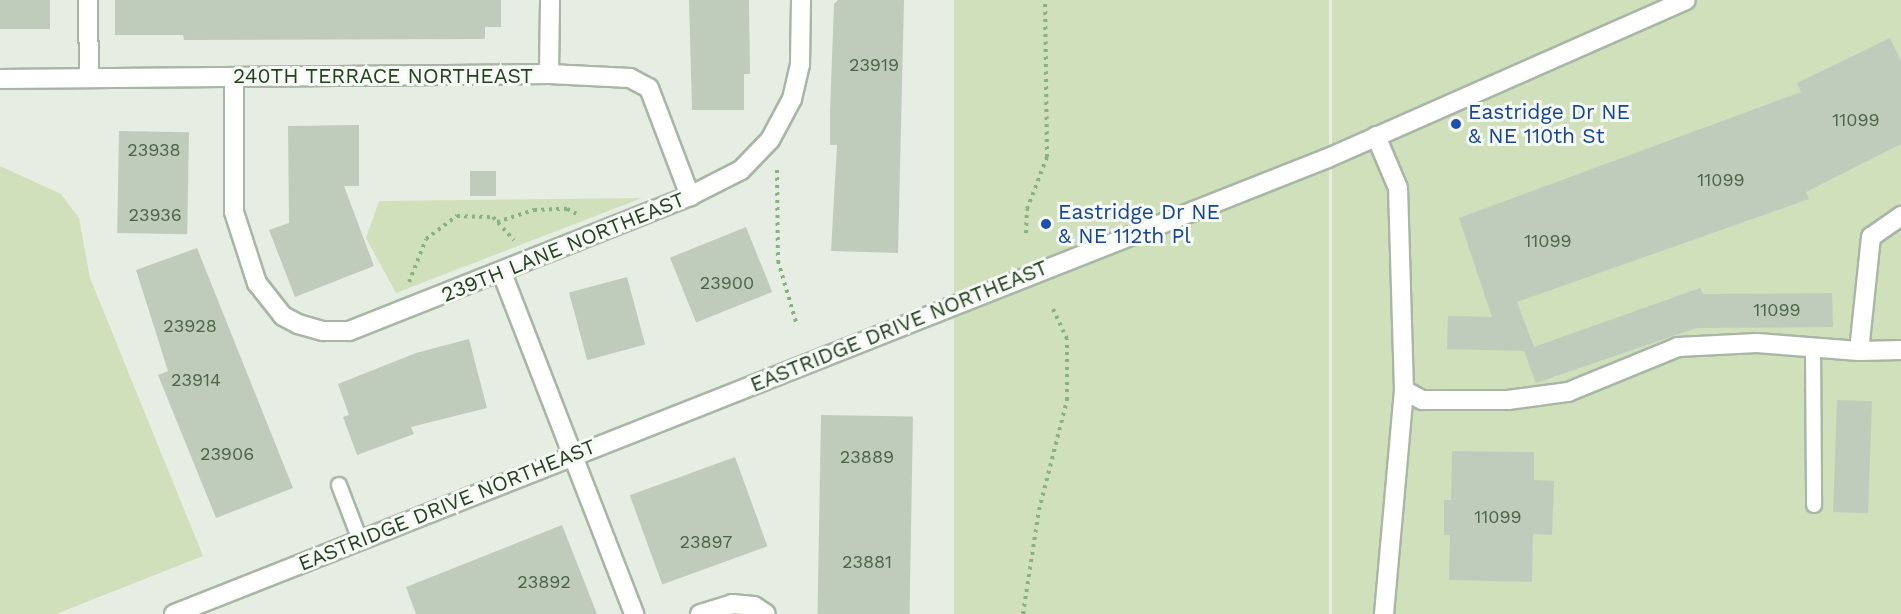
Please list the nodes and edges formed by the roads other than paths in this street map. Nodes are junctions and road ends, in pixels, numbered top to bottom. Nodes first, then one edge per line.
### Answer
1 (88, 0) edge
2 (550, 0) edge
3 (801, 0) edge
4 (1686, 0) edge
5 (549, 74) junction
6 (234, 77) junction
7 (89, 78) junction
8 (0, 79) edge
9 (1376, 136) junction
10 (690, 196) junction
11 (1901, 216) edge
12 (502, 273) junction
13 (1813, 347) junction
14 (1901, 350) edge
15 (1859, 351) junction
16 (1404, 390) junction
17 (574, 454) junction
18 (339, 485) dead end
19 (1814, 505) dead end
20 (360, 540) junction
21 (198, 610) edge
22 (174, 614) edge
23 (634, 614) edge
24 (700, 614) edge
25 (766, 614) edge
26 (1384, 614) edge

1 - 7 street
2 - 5 street
3 - 10 street, 239TH LANE NORTHEAST
4 - 9 street, EASTRIDGE DRIVE NORTHEAST
5 - 6 street, 240TH TERRACE NORTHEAST
5 - 10 street, 240TH TERRACE NORTHEAST
6 - 7 street, 240TH TERRACE NORTHEAST
6 - 12 street, 239TH LANE NORTHEAST
7 - 8 street, 240TH TERRACE NORTHEAST
9 - 16 street
9 - 17 street, EASTRIDGE DRIVE NORTHEAST
10 - 12 street, 239TH LANE NORTHEAST
11 - 15 street
12 - 17 street
13 - 15 street
13 - 16 street
13 - 19 lane
14 - 15 street
16 - 26 street
17 - 20 street, EASTRIDGE DRIVE NORTHEAST
17 - 23 street
18 - 20 lane
20 - 21 street, EASTRIDGE DRIVE NORTHEAST
21 - 22 street, EASTRIDGE DRIVE NORTHEAST
24 - 25 street

